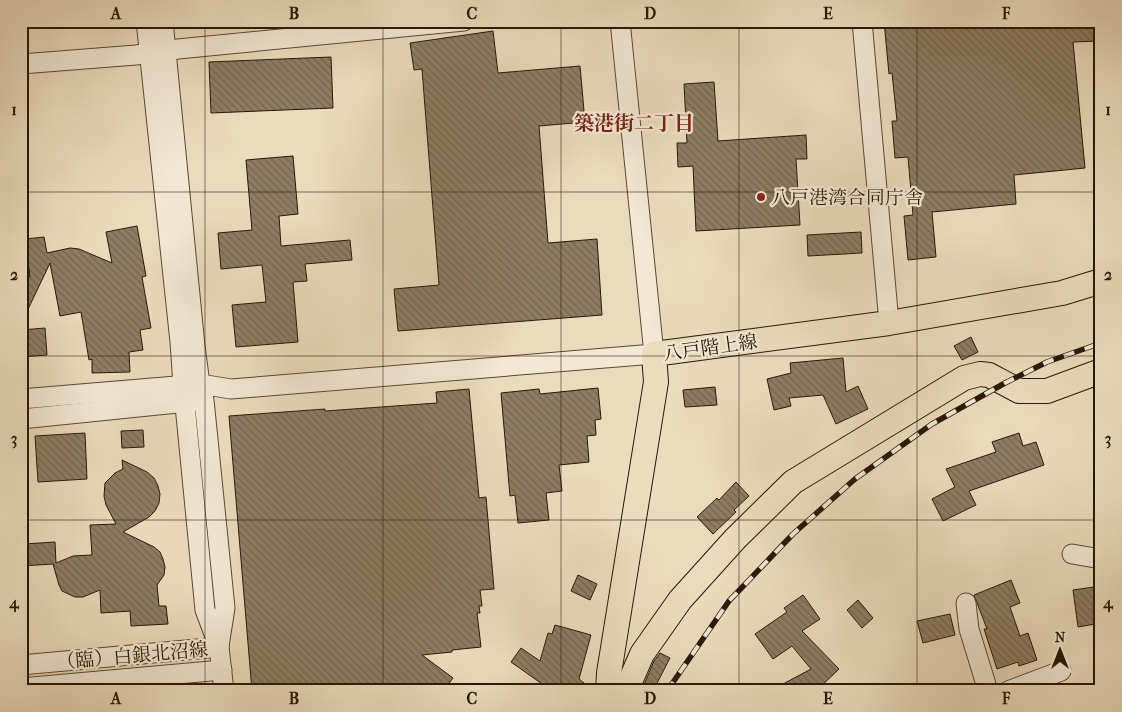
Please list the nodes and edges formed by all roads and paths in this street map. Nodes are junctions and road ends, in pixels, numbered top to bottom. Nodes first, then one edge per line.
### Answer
1 (146, 21) edge
2 (163, 21) edge
3 (464, 21) edge
4 (620, 21) edge
5 (862, 21) edge
6 (158, 52) junction
7 (21, 64) edge
8 (1101, 281) edge
9 (889, 323) junction
10 (654, 354) junction
11 (1101, 371) edge
12 (193, 393) junction
13 (21, 399) edge
14 (21, 419) edge
15 (1072, 554) dead end
16 (1101, 559) edge
17 (966, 603) dead end
18 (219, 647) junction
19 (21, 666) edge
20 (222, 670) junction
21 (1061, 672) dead end
22 (21, 688) edge
23 (224, 691) edge
24 (608, 691) edge
25 (626, 691) edge
26 (988, 691) edge
27 (1008, 691) edge

1 - 6 street
2 - 6 street
3 - 6 street
4 - 10 street
5 - 9 street
6 - 7 street
6 - 12 street
8 - 9 main road, 八戸階上線
9 - 10 main road, 八戸階上線
10 - 12 street
10 - 24 main road, 八戸階上線
11 - 25 main road
12 - 13 street
12 - 14 street
12 - 18 street
15 - 16 street
17 - 26 street
18 - 19 street, （臨）白銀北沼線
18 - 20 street, （臨）白銀北沼線
20 - 22 street, （臨）白銀北沼線
20 - 23 street, （臨）白銀北沼線
21 - 27 street

